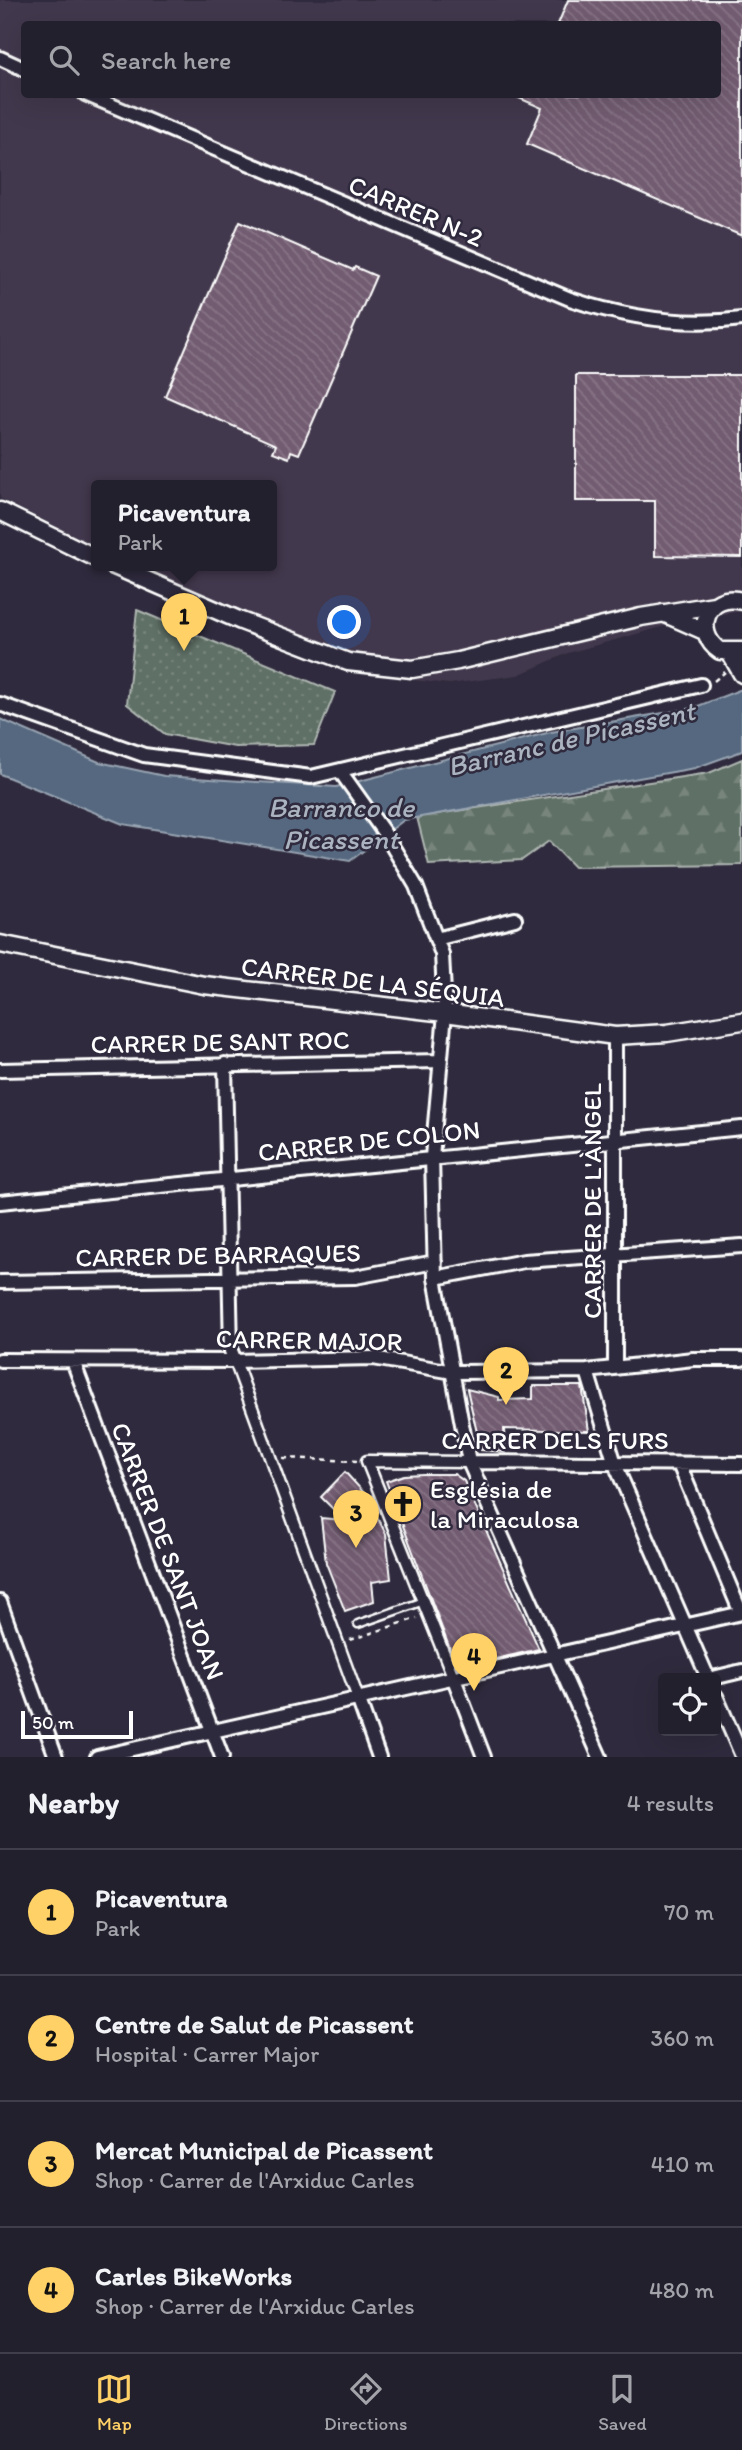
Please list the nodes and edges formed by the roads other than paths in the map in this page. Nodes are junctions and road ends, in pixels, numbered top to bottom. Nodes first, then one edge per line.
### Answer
1 (0, 58) edge
2 (21, 68) edge
3 (95, 98) edge
4 (742, 319) edge
5 (0, 511) edge
6 (91, 556) edge
7 (126, 571) edge
8 (742, 601) edge
9 (714, 606) junction
10 (663, 613) junction
11 (704, 631) junction
12 (737, 660) edge
13 (701, 685) road end
14 (0, 704) edge
15 (340, 771) junction
16 (516, 919) dead end
17 (436, 940) junction
18 (0, 944) edge
19 (445, 1013) junction
20 (742, 1021) edge
21 (615, 1036) junction
22 (440, 1061) junction
23 (225, 1063) junction
24 (0, 1070) edge
25 (742, 1128) edge
26 (615, 1140) junction
27 (432, 1157) junction
28 (227, 1178) junction
29 (0, 1202) edge
30 (742, 1246) edge
31 (613, 1254) junction
32 (435, 1262) junction
33 (229, 1278) junction
34 (435, 1278) junction
35 (0, 1282) edge
36 (742, 1359) edge
37 (0, 1360) edge
38 (73, 1361) junction
39 (235, 1362) junction
40 (615, 1367) junction
41 (587, 1371) junction
42 (453, 1372) junction
43 (469, 1462) junction
44 (615, 1464) junction
45 (679, 1464) junction
46 (742, 1464) edge
47 (424, 1601) junction
48 (0, 1602) edge
49 (742, 1613) edge
50 (358, 1624) dead end
51 (686, 1626) junction
52 (556, 1656) junction
53 (742, 1671) edge
54 (708, 1673) edge
55 (721, 1676) edge
56 (454, 1679) junction
57 (359, 1701) junction
58 (721, 1708) edge
59 (212, 1732) junction
60 (742, 1756) edge
61 (56, 1757) edge
62 (97, 1757) edge
63 (222, 1757) edge
64 (379, 1757) edge
65 (484, 1757) edge
66 (600, 1757) edge

1 - 2 street
3 - 4 street, CARRER N-2
5 - 6 street
7 - 10 street
8 - 9 street
9 - 10 street
9 - 11 street
10 - 11 street
11 - 12 street
13 - 15 street
14 - 15 street
15 - 17 street
16 - 17 street
17 - 19 street
18 - 19 street, CARRER DE LA SÉQUIA
19 - 21 street, CARRER DE LA SÉQUIA
19 - 22 street
20 - 21 street, CARRER DE LA SÉQUIA
21 - 26 street, CARRER DE L'ÀNGEL
22 - 23 street, CARRER DE SANT ROC
22 - 27 street
23 - 24 street, CARRER DE SANT ROC
23 - 28 street
25 - 26 street, CARRER DE COLON
26 - 27 street, CARRER DE COLON
26 - 31 street, CARRER DE L'ÀNGEL
27 - 28 street, CARRER DE COLON
27 - 32 street
28 - 29 street, CARRER DE COLON
28 - 33 street
30 - 31 street
31 - 34 street
31 - 40 street, CARRER DE L'ÀNGEL
32 - 33 street, CARRER DE BARRAQUES
32 - 34 street
33 - 35 street, CARRER DE BARRAQUES
33 - 39 street
34 - 42 street
36 - 40 street, CARRER MAJOR
37 - 38 street, CARRER MAJOR
38 - 39 street, CARRER MAJOR
38 - 59 street, CARRER DE SANT JOAN
39 - 42 street, CARRER MAJOR
39 - 57 street
40 - 41 street, CARRER MAJOR
41 - 42 street, CARRER MAJOR
41 - 44 street
42 - 43 street
43 - 44 street, CARRER DELS FURS
43 - 47 street, CARRER DELS FURS
43 - 52 street
44 - 45 street, CARRER DELS FURS
44 - 51 street
45 - 46 street, CARRER DELS FURS
45 - 49 street
47 - 50 lane
47 - 56 street
48 - 61 street
49 - 51 street
51 - 52 street
51 - 54 street
52 - 56 street
52 - 66 street
53 - 55 street
56 - 57 street
56 - 65 street
57 - 59 street
57 - 64 street
58 - 60 street
59 - 62 street
59 - 63 street, CARRER DE SANT JOAN

